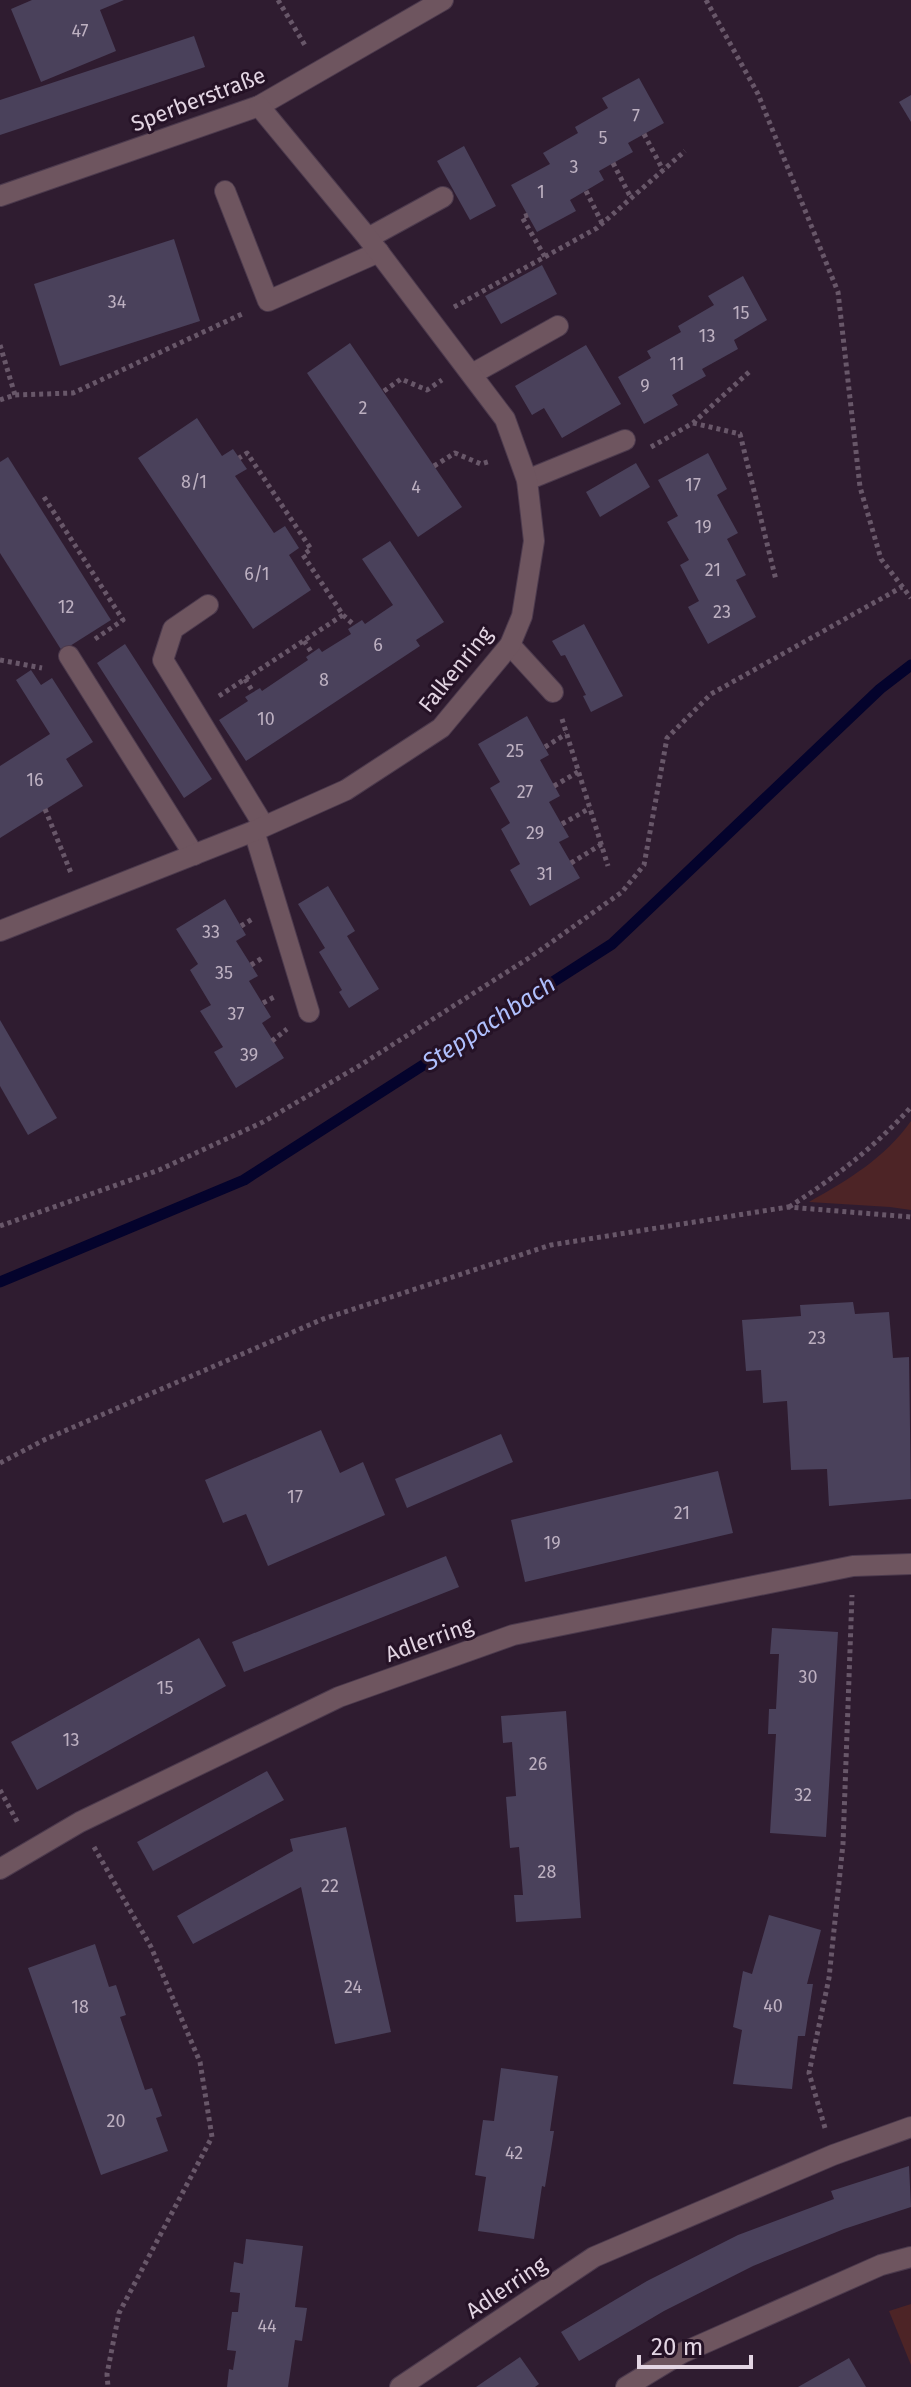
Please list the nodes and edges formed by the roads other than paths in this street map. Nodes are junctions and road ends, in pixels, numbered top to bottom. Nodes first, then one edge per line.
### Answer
1 (443, 0) edge
2 (259, 106) junction
3 (225, 191) dead end
4 (0, 196) edge
5 (443, 197) dead end
6 (374, 245) junction
7 (558, 326) dead end
8 (469, 369) junction
9 (625, 440) road end
10 (527, 480) junction
11 (208, 605) dead end
12 (510, 645) junction
13 (69, 656) road end
14 (553, 692) road end
15 (259, 829) junction
16 (194, 855) junction
17 (0, 931) edge
18 (309, 1012) dead end
19 (911, 1564) edge
20 (0, 1869) edge
21 (911, 2127) edge
22 (911, 2257) edge
23 (400, 2387) edge
24 (626, 2387) edge

1 - 2 street, Sperberstraße
2 - 4 street, Sperberstraße
2 - 6 street, Falkenring
3 - 6 street
5 - 6 street
6 - 8 street, Falkenring
7 - 8 street
8 - 10 street, Falkenring
9 - 10 street
10 - 12 street, Falkenring
11 - 15 street
12 - 14 street
12 - 15 street, Falkenring
13 - 16 street
15 - 16 street, Falkenring
15 - 18 street
16 - 17 street, Falkenring
19 - 20 street, Adlerring
21 - 23 street, Adlerring
22 - 24 street

